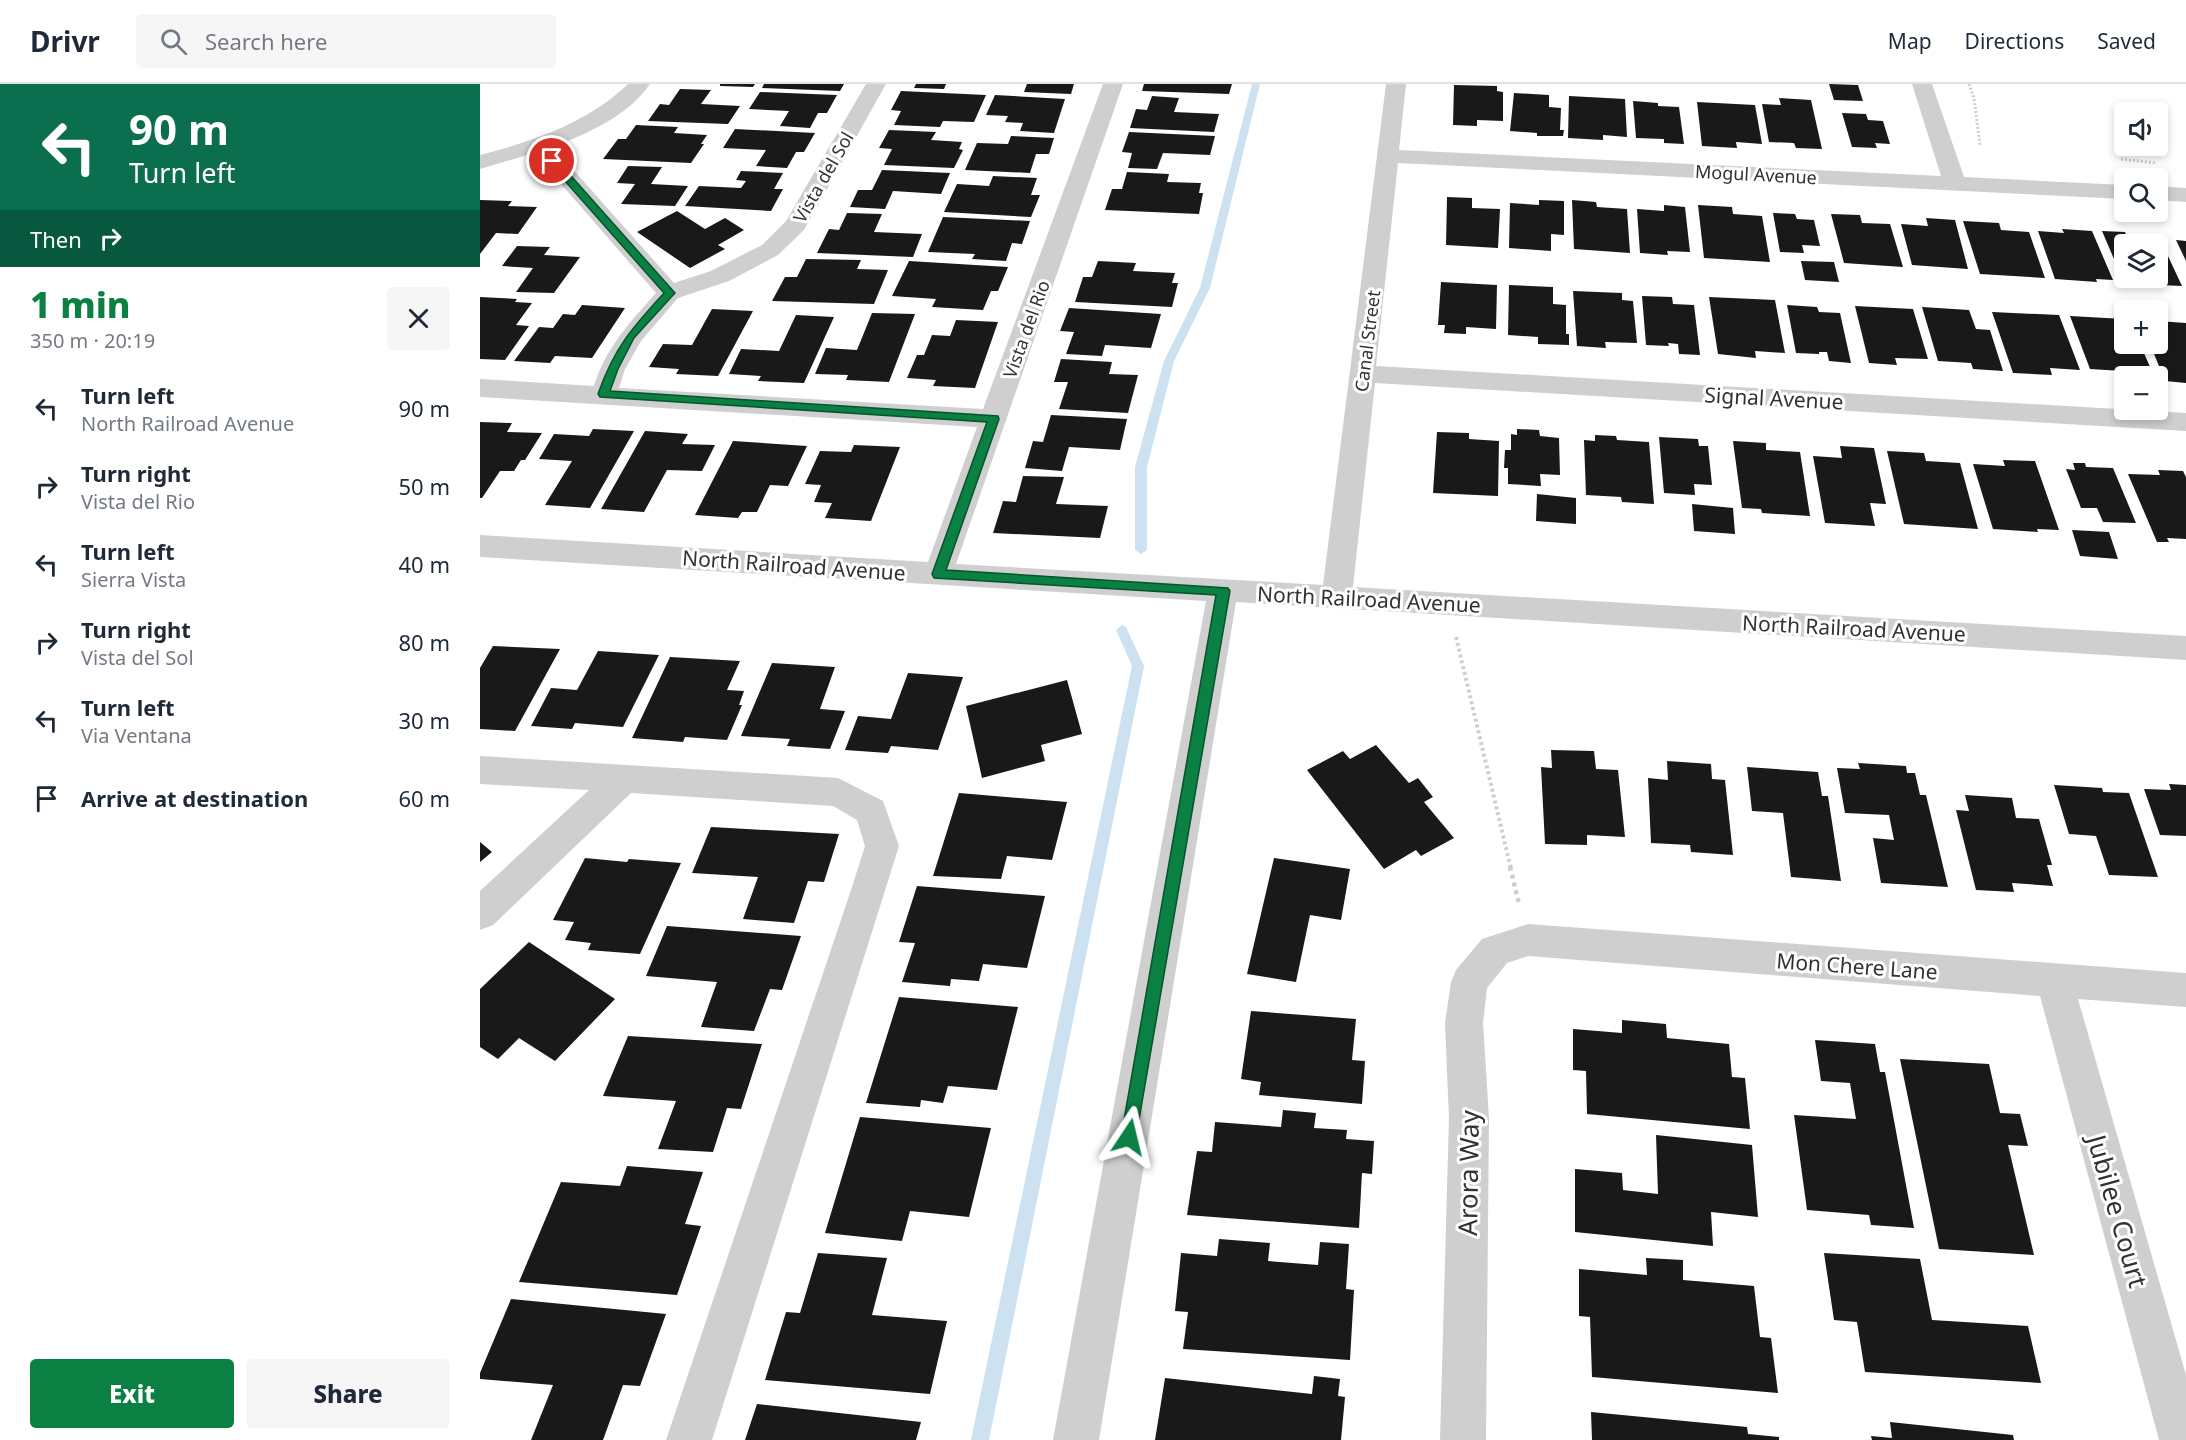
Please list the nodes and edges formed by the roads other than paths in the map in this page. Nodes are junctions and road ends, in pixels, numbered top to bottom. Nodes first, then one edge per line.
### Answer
1 (640, 84) edge
2 (876, 84) edge
3 (1113, 84) edge
4 (1396, 84) edge
5 (1922, 84) edge
6 (538, 144) junction
7 (1388, 156) junction
8 (480, 162) edge
9 (1955, 184) junction
10 (2114, 192) edge
11 (2168, 194) edge
12 (2186, 195) edge
13 (669, 293) junction
14 (1363, 374) junction
15 (480, 388) edge
16 (604, 394) junction
17 (994, 419) junction
18 (2186, 422) edge
19 (480, 546) edge
20 (938, 574) junction
21 (1223, 591) junction
22 (1337, 597) junction
23 (2186, 648) edge
24 (480, 770) edge
25 (624, 779) junction
26 (480, 914) edge
27 (1528, 940) joint
28 (2054, 981) junction
29 (2186, 990) edge
30 (688, 1440) edge
31 (1076, 1440) edge
32 (1463, 1440) edge
33 (2182, 1440) edge

1 - 6 street
2 - 13 street, Vista del Sol
3 - 17 street, Vista del Rio
4 - 7 street, Canal Street
5 - 9 street
6 - 8 street
6 - 13 street
7 - 9 street, Mogul Avenue
7 - 14 street, Canal Street
9 - 10 street, Mogul Avenue
11 - 12 street
13 - 16 street
14 - 18 street, Signal Avenue
14 - 22 street, Canal Street
15 - 16 street
16 - 17 street
17 - 20 street, Vista del Rio
19 - 20 street, North Railroad Avenue
20 - 21 street, North Railroad Avenue
21 - 22 street, North Railroad Avenue
21 - 31 street
22 - 23 street, North Railroad Avenue
24 - 25 street
25 - 26 street
25 - 30 street
27 - 28 street, Mon Chere Lane
27 - 32 street, Arora Way
28 - 29 street, Mon Chere Lane
28 - 33 street, Jubilee Court

